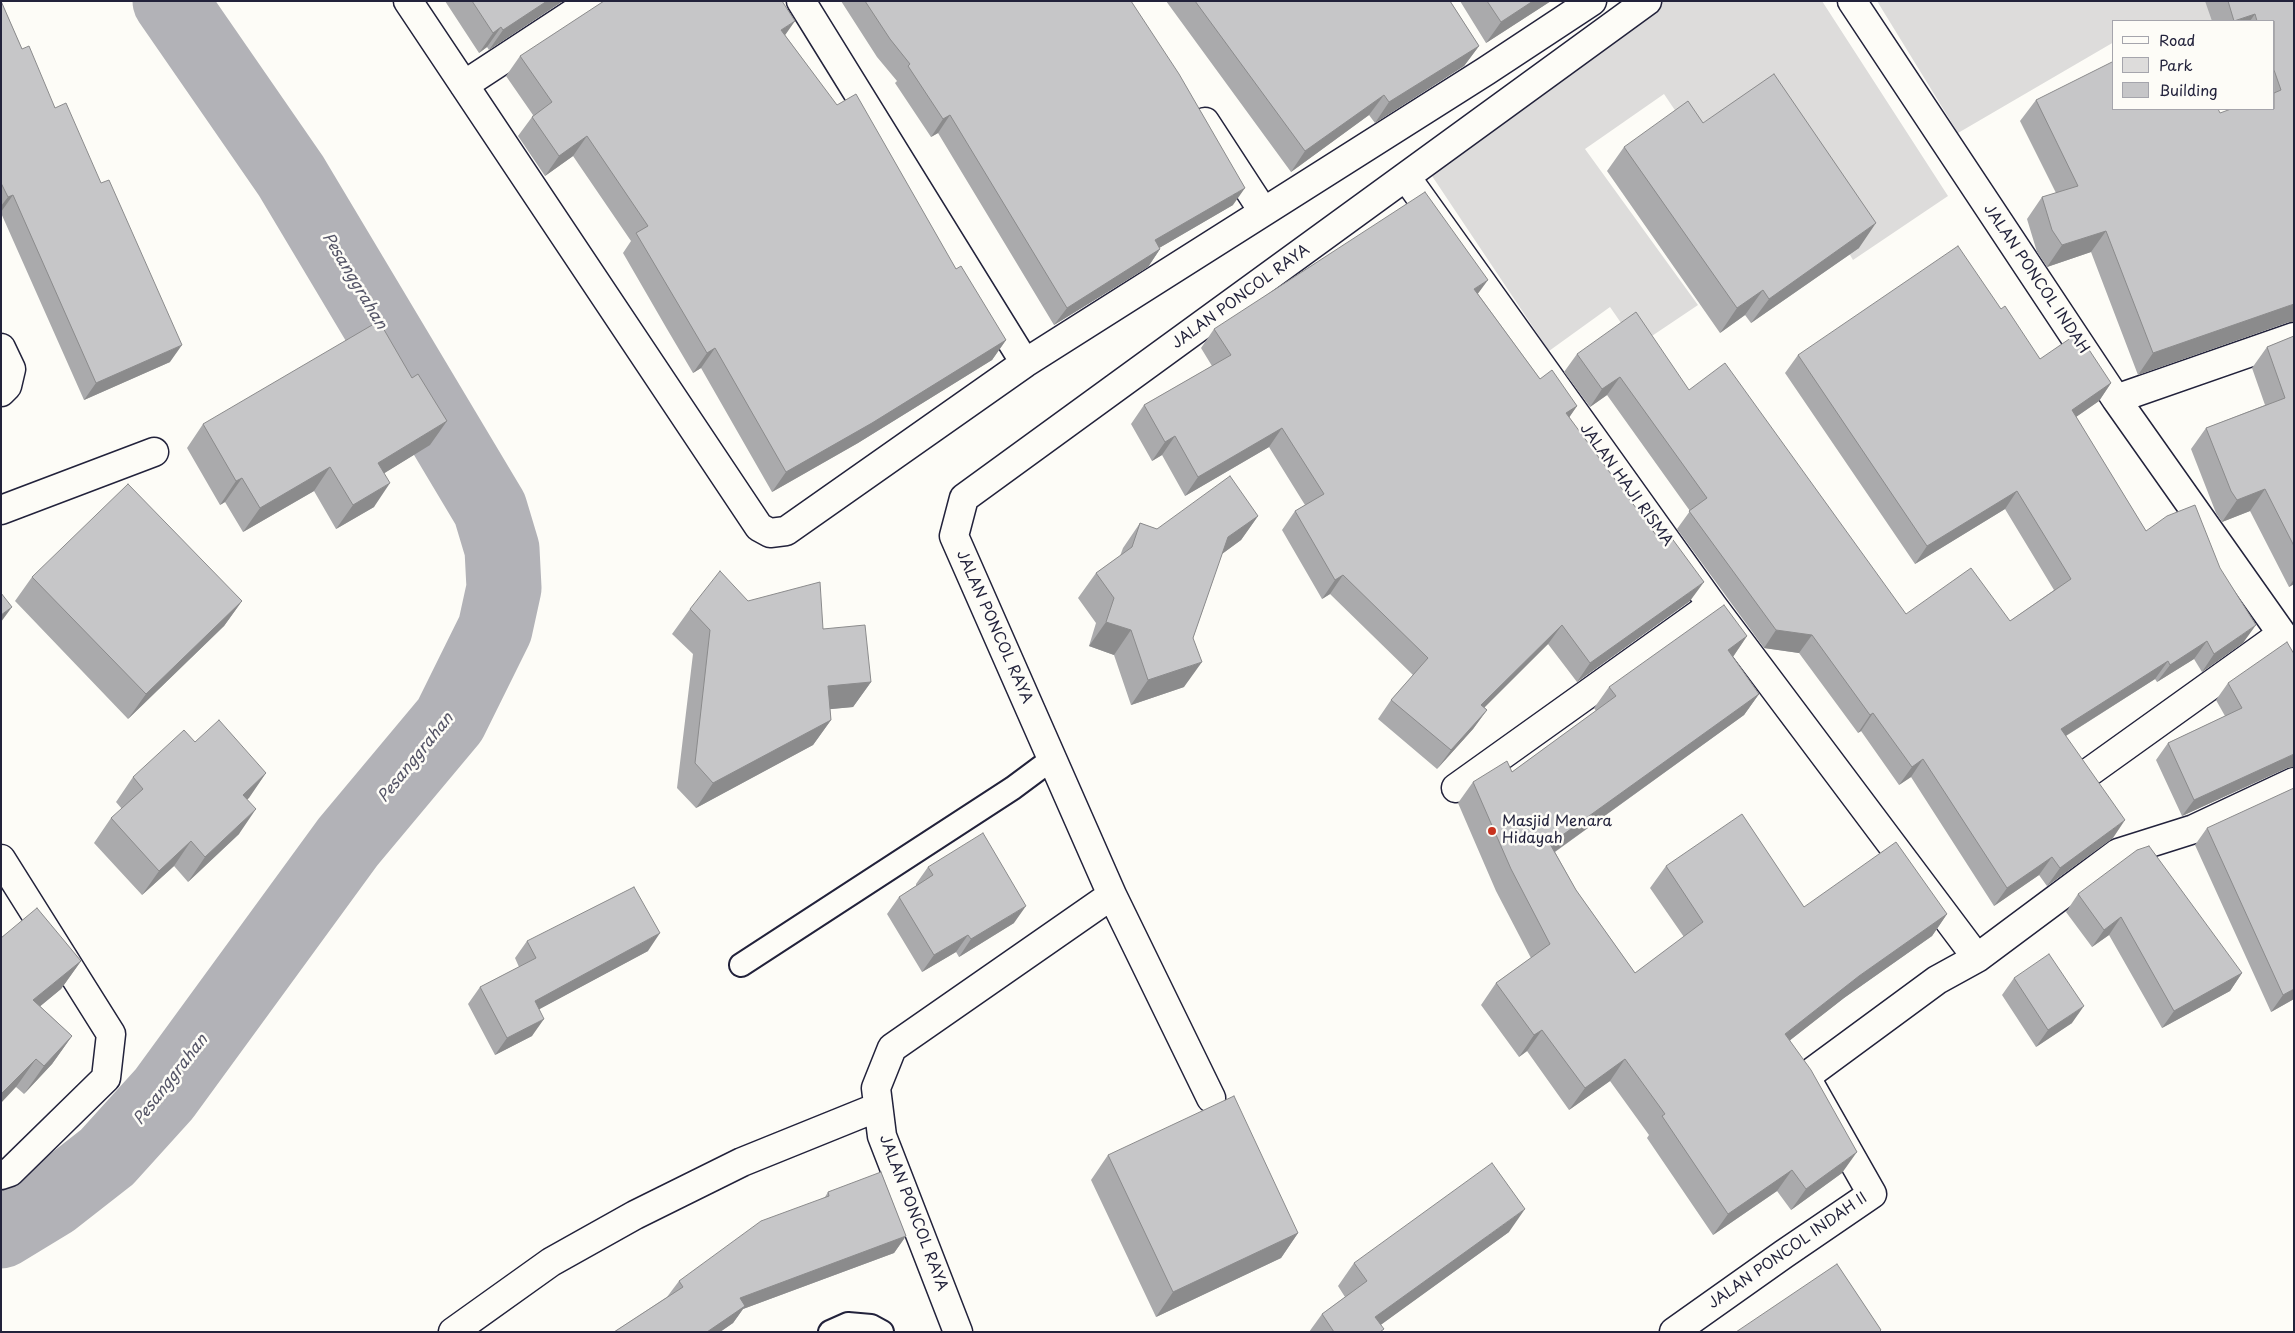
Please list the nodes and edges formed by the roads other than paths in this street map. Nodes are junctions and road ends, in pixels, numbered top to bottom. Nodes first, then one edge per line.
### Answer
1 (408, 1) edge
2 (592, 1) edge
3 (801, 1) edge
4 (1592, 1) edge
5 (1647, 1) edge
6 (1852, 1) edge
7 (1470, 47) edge
8 (1486, 71) junction
9 (464, 85) junction
10 (1189, 98) edge
11 (1406, 177) junction
12 (1263, 211) junction
13 (2294, 337) edge
14 (1, 348) edge
15 (1024, 363) junction
16 (1, 392) edge
17 (2116, 399) junction
18 (154, 452) dead end
19 (1, 510) edge
20 (1712, 605) junction
21 (2288, 643) edge
22 (1052, 759) junction
23 (2088, 772) edge
24 (2294, 782) edge
25 (1456, 788) dead end
26 (1, 859) edge
27 (1112, 895) junction
28 (1977, 958) junction
29 (741, 964) dead end
30 (1211, 1098) dead end
31 (878, 1107) junction
32 (1, 1175) edge
33 (453, 1332) edge
34 (830, 1332) edge
35 (882, 1332) edge
36 (958, 1332) edge
37 (1674, 1332) edge

1 - 9 street
2 - 9 street
3 - 15 street
4 - 8 street
5 - 11 street, JALAN PONCOL RAYA
6 - 17 street, JALAN PONCOL INDAH
7 - 8 street
8 - 12 street
9 - 15 street
10 - 12 street
11 - 20 street, JALAN HAJI RISMA
11 - 22 street, JALAN PONCOL RAYA
12 - 15 street
13 - 17 street
14 - 16 street
17 - 21 street, JALAN PONCOL INDAH
18 - 19 street
20 - 25 street
20 - 28 street, JALAN HAJI RISMA
21 - 23 street
22 - 27 street, JALAN PONCOL RAYA
22 - 29 lane
24 - 28 street
26 - 32 street
27 - 30 street
27 - 31 street, JALAN PONCOL RAYA
28 - 37 street, JALAN PONCOL INDAH II
31 - 33 street
31 - 36 street, JALAN PONCOL RAYA
34 - 35 lane

